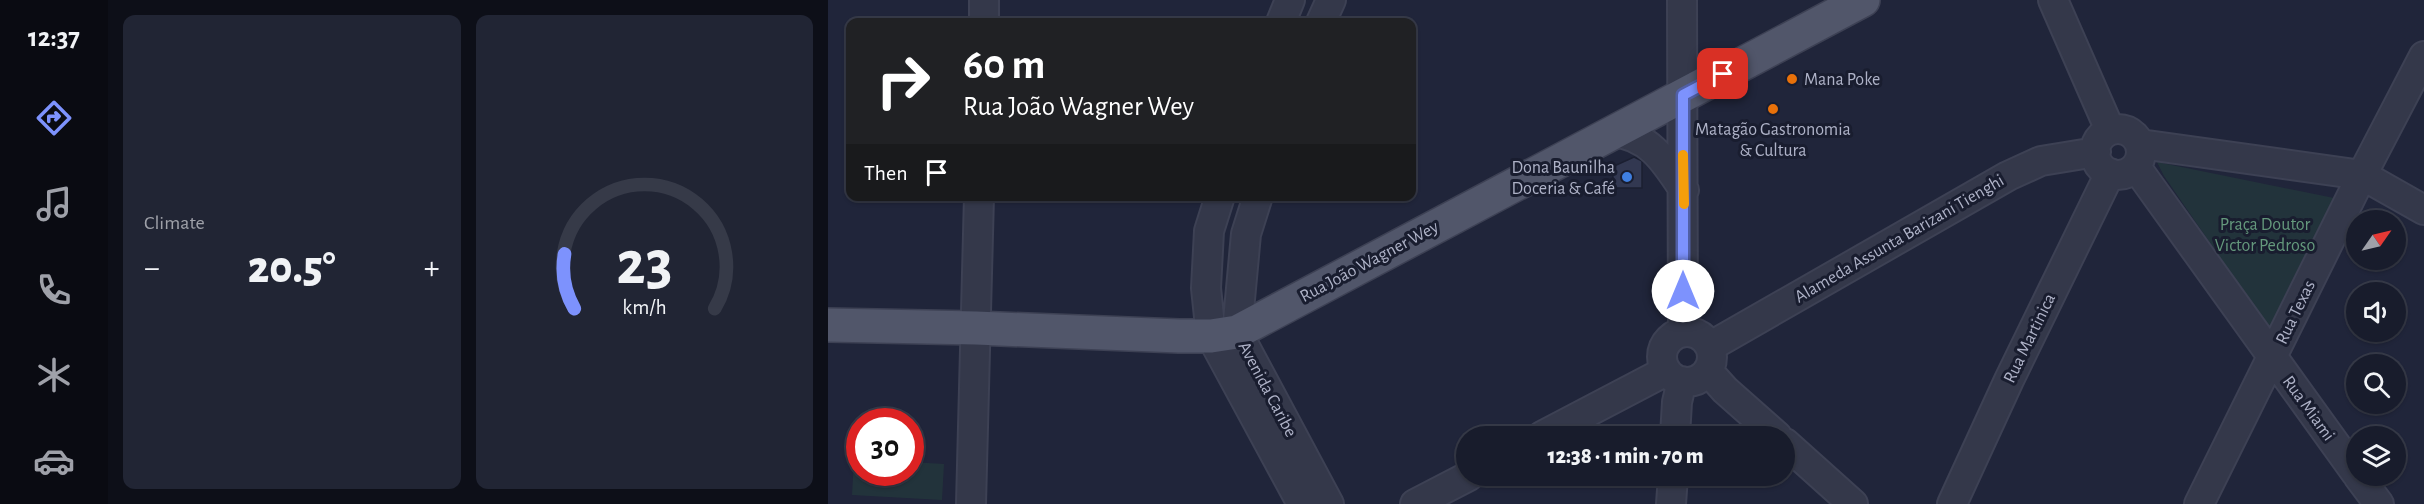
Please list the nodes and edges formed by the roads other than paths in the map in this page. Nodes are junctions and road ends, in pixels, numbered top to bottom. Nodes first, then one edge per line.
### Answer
1 (984, 0) edge
2 (1290, 0) edge
3 (1331, 0) edge
4 (1682, 0) edge
5 (1863, 0) edge
6 (2053, 0) edge
7 (984, 18) edge
8 (1283, 18) edge
9 (1323, 18) edge
10 (2424, 56) edge
11 (1683, 95) junction
12 (1612, 132) junction
13 (2118, 153) junction
14 (2362, 175) junction
15 (1684, 190) junction
16 (980, 201) edge
17 (1218, 201) edge
18 (1256, 201) edge
19 (2424, 210) edge
20 (828, 325) edge
21 (976, 328) junction
22 (1683, 332) junction
23 (1224, 334) junction
24 (2272, 358) junction
25 (1692, 367) junction
26 (1564, 426) edge
27 (1676, 426) edge
28 (1766, 426) edge
29 (1795, 452) edge
30 (2346, 459) edge
31 (1456, 482) edge
32 (1672, 486) edge
33 (2366, 486) edge
34 (971, 504) edge
35 (1302, 504) edge
36 (1329, 504) edge
37 (1415, 504) edge
38 (1671, 504) edge
39 (1853, 504) edge
40 (1952, 504) edge
41 (2199, 504) edge
42 (2379, 504) edge

1 - 7 street
2 - 8 street
3 - 9 street
4 - 11 street
5 - 11 main road, Rua João Wagner Wey
6 - 13 street, Rua Miami
10 - 14 street, Rua Texas
11 - 12 main road, Rua João Wagner Wey
11 - 15 street
12 - 15 street
12 - 23 main road, Rua João Wagner Wey
13 - 14 street, Alameda Assunta Barizani Tienghi
13 - 24 street, Rua Miami
13 - 25 street, Alameda Assunta Barizani Tienghi
13 - 40 street, Rua Martinica
14 - 19 street, Alameda Assunta Barizani Tienghi
14 - 24 street, Rua Texas
15 - 22 street
16 - 21 street
17 - 23 street, Avenida Caribe
18 - 23 street, Avenida Caribe
20 - 21 main road
21 - 23 main road
21 - 34 street
22 - 25 street
22 - 25 street
23 - 35 street, Avenida Caribe
23 - 36 street, Avenida Caribe
24 - 30 street, Rua Miami
24 - 41 street, Rua Texas
25 - 26 street, Alameda Assunta Barizani Tienghi
25 - 27 street
25 - 28 street
29 - 39 street
31 - 37 street
32 - 38 street
33 - 42 street, Rua Miami

